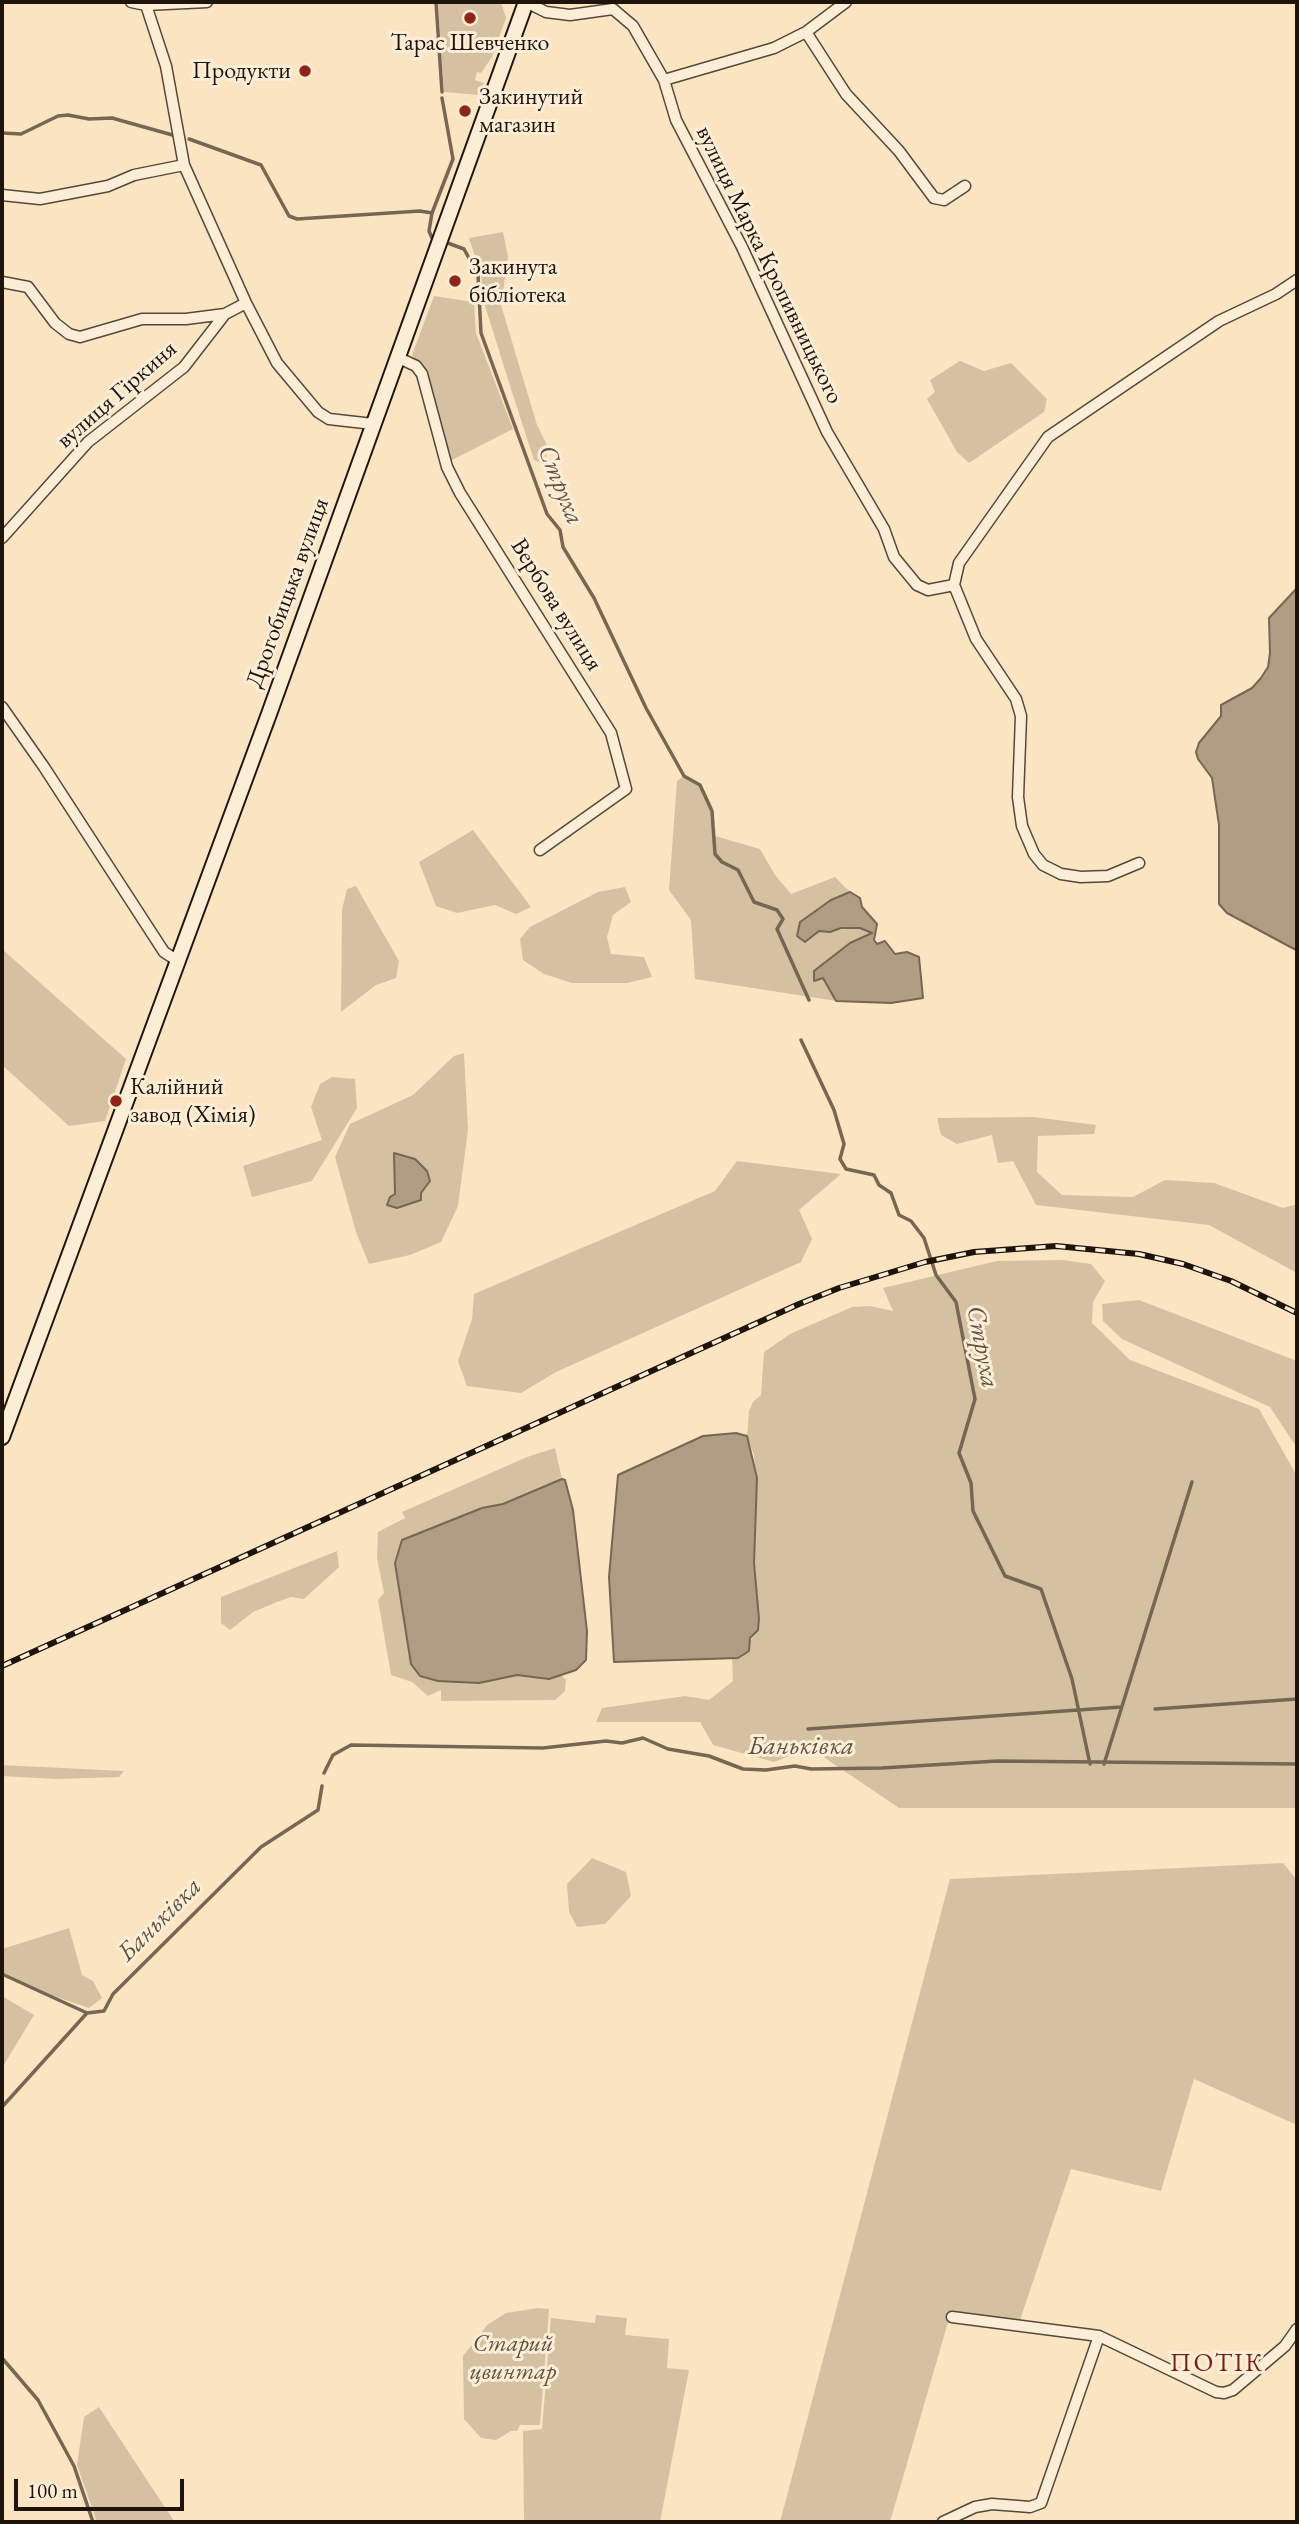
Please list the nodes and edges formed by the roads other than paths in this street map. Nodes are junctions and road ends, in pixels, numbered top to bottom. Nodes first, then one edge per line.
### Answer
1 (131, 2) edge
2 (207, 2) edge
3 (526, 2) edge
4 (846, 2) edge
5 (146, 5) junction
6 (806, 32) junction
7 (664, 80) junction
8 (184, 165) junction
9 (965, 186) dead end
10 (2, 195) edge
11 (1297, 280) edge
12 (2, 282) edge
13 (246, 303) junction
14 (225, 314) junction
15 (398, 358) junction
16 (373, 424) junction
17 (2, 538) edge
18 (954, 585) junction
19 (2, 708) edge
20 (540, 850) dead end
21 (1139, 863) dead end
22 (178, 961) junction
23 (2, 1437) edge
24 (952, 2317) dead end
25 (1297, 2329) edge
26 (1098, 2336) junction
27 (943, 2522) edge

1 - 5 street
2 - 5 street
3 - 7 street, вулиця Марка Кропивницького
3 - 15 street, Дрогобицька вулиця
4 - 6 street
5 - 8 street
6 - 7 street
6 - 9 street
7 - 18 street, вулиця Марка Кропивницького
8 - 10 street
8 - 13 street
11 - 18 street
12 - 14 street
13 - 14 street, вулиця Гіркиня
13 - 16 street
14 - 17 street, вулиця Гіркиня
15 - 16 street, Дрогобицька вулиця
15 - 20 street, Вербова вулиця
16 - 22 street, Дрогобицька вулиця
18 - 21 street
19 - 22 street
22 - 23 street, Дрогобицька вулиця
24 - 26 street
25 - 26 street
26 - 27 street

